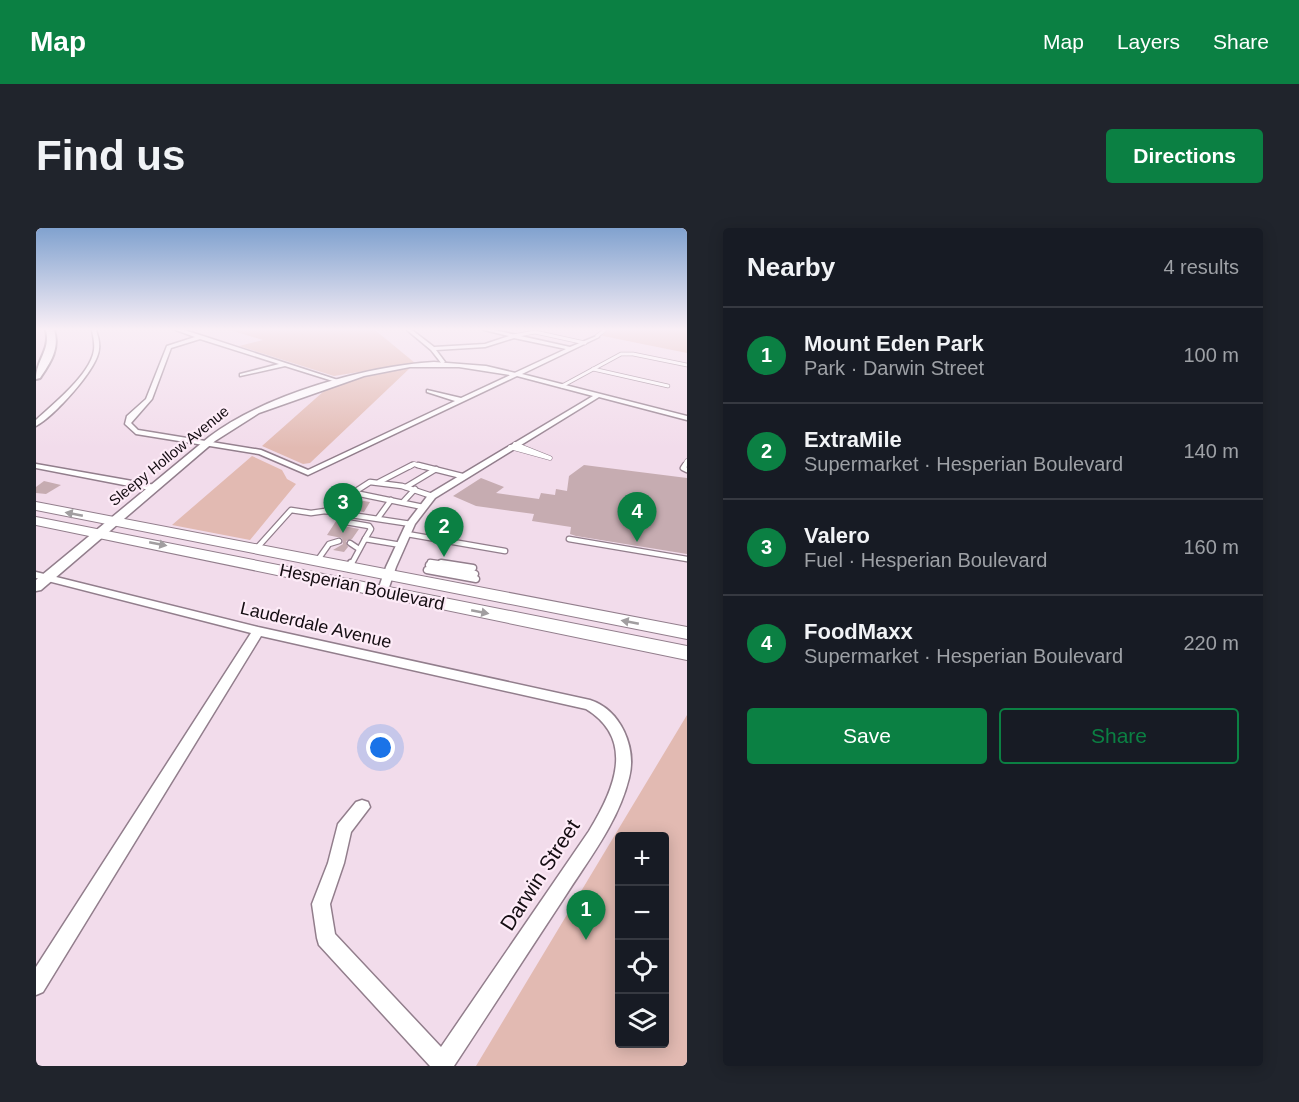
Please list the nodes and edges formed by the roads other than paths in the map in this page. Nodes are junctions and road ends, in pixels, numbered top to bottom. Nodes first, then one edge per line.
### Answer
1 (86, 369) edge
2 (162, 369) edge
3 (265, 369) edge
4 (301, 369) edge
5 (379, 369) edge
6 (495, 369) edge
7 (527, 369) edge
8 (593, 369) joint
9 (516, 374) junction
10 (242, 375) dead end
11 (338, 381) junction
12 (562, 386) junction
13 (668, 386) dead end
14 (429, 391) dead end
15 (597, 395) junction
16 (460, 400) junction
17 (687, 418) edge
18 (36, 424) edge
19 (207, 443) junction
20 (513, 446) junction
21 (687, 461) edge
22 (36, 466) edge
23 (436, 469) junction
24 (685, 469) edge
25 (462, 476) junction
26 (379, 482) junction
27 (406, 487) junction
28 (155, 488) junction
29 (415, 489) junction
30 (355, 493) junction
31 (432, 496) junction
32 (391, 500) junction
33 (403, 502) junction
34 (36, 506) edge
35 (423, 507) junction
36 (325, 510) junction
37 (378, 518) junction
38 (36, 521) edge
39 (346, 522) dead end
40 (106, 527) junction
41 (409, 529) junction
42 (365, 539) junction
43 (569, 539) dead end
44 (336, 545) dead end
45 (401, 545) junction
46 (256, 549) junction
47 (505, 550) dead end
48 (687, 559) edge
49 (317, 561) junction
50 (348, 568) junction
51 (475, 574) joint
52 (42, 576) edge
53 (385, 584) junction
54 (36, 587) edge
55 (258, 631) junction
56 (687, 633) edge
57 (687, 653) edge
58 (590, 705) joint
59 (362, 807) dead end
60 (36, 985) edge
61 (442, 1065) edge

1 - 18 street
2 - 19 street
3 - 10 street
4 - 11 street
5 - 11 street, Sleepy Hollow Avenue
6 - 9 street, Sleepy Hollow Avenue
7 - 9 street
8 - 12 lane
8 - 13 lane
9 - 12 street
9 - 16 street
11 - 19 street, Sleepy Hollow Avenue
12 - 15 street
14 - 16 street
15 - 17 street
15 - 20 street
16 - 19 street
19 - 28 street, Sleepy Hollow Avenue
20 - 20 lane
20 - 25 street
21 - 24 lane
22 - 28 street
23 - 25 lane
23 - 26 lane
23 - 27 lane
25 - 31 street
26 - 27 lane
26 - 30 lane
27 - 29 lane
28 - 40 street, Sleepy Hollow Avenue
29 - 31 lane
29 - 33 lane
30 - 32 lane
30 - 36 lane
31 - 35 street
32 - 33 lane
32 - 37 lane
33 - 35 lane
40 -> 34 main road, Hesperian Boulevard
35 - 41 street
36 - 37 lane
36 - 46 lane
37 - 41 lane
38 - 40 main road, Hesperian Boulevard
39 - 42 lane
40 - 46 main road, Hesperian Boulevard
40 - 52 street, Sleepy Hollow Avenue
40 -> 53 main road, Hesperian Boulevard
41 - 45 street
41 - 47 lane
42 - 45 lane
42 - 50 lane
43 - 48 lane
44 - 49 lane
45 - 53 street
46 - 49 main road, Hesperian Boulevard
49 - 50 main road, Hesperian Boulevard
50 - 53 main road, Hesperian Boulevard
51 - 51 lane
52 - 54 street, Sleepy Hollow Avenue
52 - 55 street, Lauderdale Avenue
56 -> 53 main road, Hesperian Boulevard
53 -> 57 main road, Hesperian Boulevard
55 - 58 street, Lauderdale Avenue
55 - 60 street
58 - 61 street, Darwin Street
59 - 61 street

